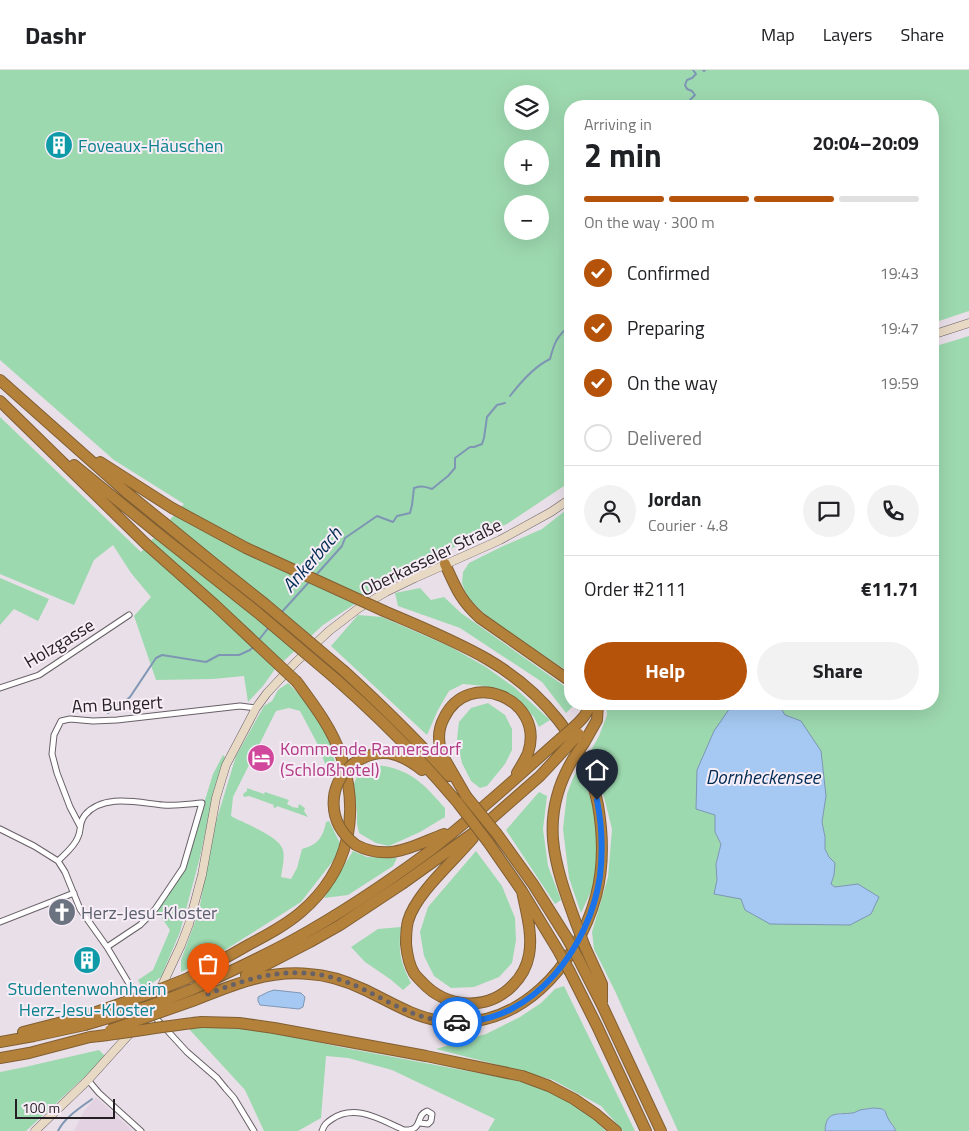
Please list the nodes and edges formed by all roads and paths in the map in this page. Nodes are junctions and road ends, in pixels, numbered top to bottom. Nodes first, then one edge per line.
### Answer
1 (969, 323) edge
2 (939, 333) edge
3 (0, 380) edge
4 (0, 401) edge
5 (26, 426) junction
6 (60, 434) junction
7 (564, 503) edge
8 (445, 564) junction
9 (129, 616) dead end
10 (564, 677) edge
11 (0, 688) edge
12 (256, 708) junction
13 (588, 710) edge
14 (598, 710) edge
15 (580, 734) junction
16 (563, 744) junction
17 (509, 784) junction
18 (446, 789) junction
19 (466, 796) junction
20 (80, 826) junction
21 (483, 826) junction
22 (0, 829) edge
23 (455, 830) junction
24 (58, 861) junction
25 (522, 891) junction
26 (74, 893) junction
27 (0, 922) edge
28 (107, 947) junction
29 (221, 989) junction
30 (193, 995) junction
31 (602, 1005) junction
32 (149, 1011) junction
33 (84, 1021) junction
34 (90, 1037) junction
35 (0, 1038) edge
36 (0, 1042) edge
37 (0, 1058) edge
38 (88, 1080) junction
39 (420, 1123) dead end
40 (35, 1131) edge
41 (141, 1131) edge
42 (254, 1131) edge
43 (322, 1131) edge
44 (616, 1131) edge
45 (646, 1131) edge
46 (661, 1131) edge

1 - 2 street
3 - 6 highway
4 - 5 highway
5 - 18 highway, bridge
5 - 33 highway, bridge
6 - 19 highway, bridge
6 - 29 highway, bridge
7 - 8 street, Oberkasseler Straße
8 - 10 highway
8 - 12 street, Oberkasseler Straße
9 - 11 street, Holzgasse
12 - 20 street, Am Bungert
12 - 32 street, Oberkasseler Straße
13 - 15 highway
14 - 15 highway
15 - 16 highway, bridge
15 - 31 highway, bridge
16 - 17 highway
16 - 21 highway
17 - 19 highway
17 - 23 highway
18 - 23 highway, bridge
18 - 25 highway, bridge
19 - 31 highway, bridge
20 - 24 street
20 - 28 street
21 - 25 highway
21 - 29 highway
22 - 24 street
23 - 30 highway
24 - 26 street
25 - 45 highway, bridge
26 - 27 street
26 - 28 street
28 - 32 street
29 - 30 highway
30 - 33 highway, bridge
30 - 34 highway, bridge
31 - 46 highway
32 - 38 street, Oberkasseler Straße
32 - 42 street
33 - 35 highway
33 - 36 highway
34 - 37 highway
34 - 44 highway, bridge
38 - 40 street, Oberkasseler Straße
38 - 41 street
39 - 43 street

